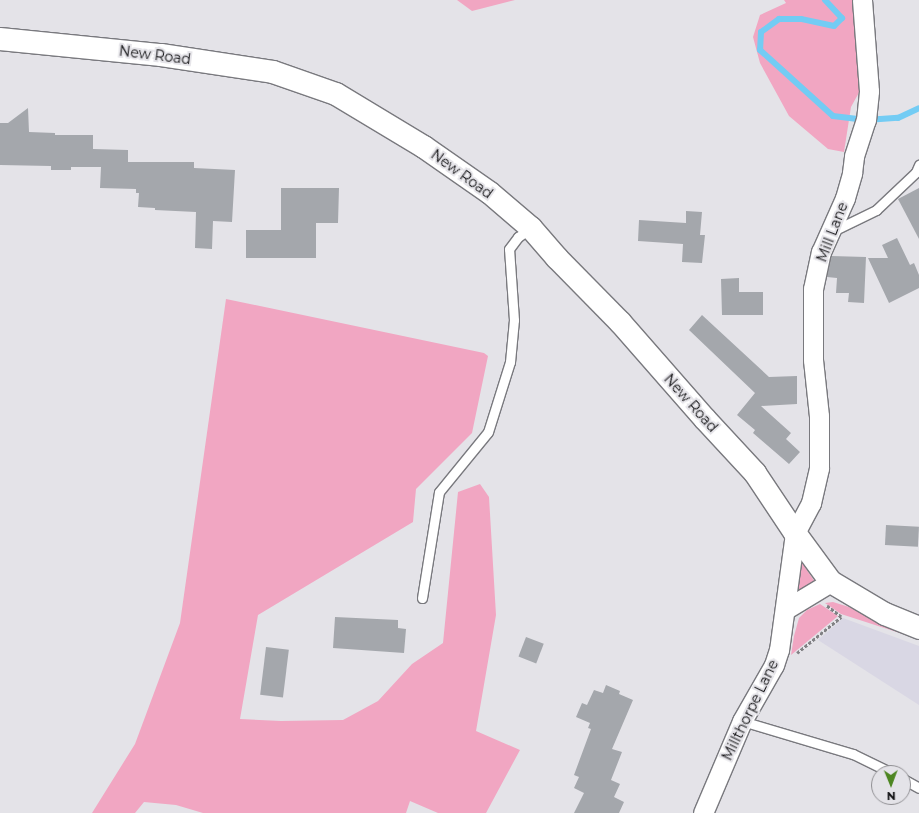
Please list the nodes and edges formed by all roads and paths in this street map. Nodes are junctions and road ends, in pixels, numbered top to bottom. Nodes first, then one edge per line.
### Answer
1 (862, 0) edge
2 (0, 39) edge
3 (919, 165) edge
4 (531, 228) junction
5 (830, 232) junction
6 (795, 533) junction
7 (831, 582) junction
8 (811, 593) junction
9 (422, 598) dead end
10 (786, 609) junction
11 (919, 628) edge
12 (774, 664) junction
13 (742, 721) junction
14 (876, 765) edge
15 (703, 813) edge

1 - 5 street, Mill Lane
2 - 4 main road, New Road
3 - 5 lane
4 - 6 main road, New Road
4 - 9 lane
5 - 6 street, Mill Lane
6 - 7 main road, New Road
6 - 10 street, Millthorpe Lane
7 - 8 street
7 - 11 main road
8 - 10 street
8 - 12 path
10 - 12 street, Millthorpe Lane
12 - 13 street, Millthorpe Lane
13 - 14 lane
13 - 15 street, Millthorpe Lane

